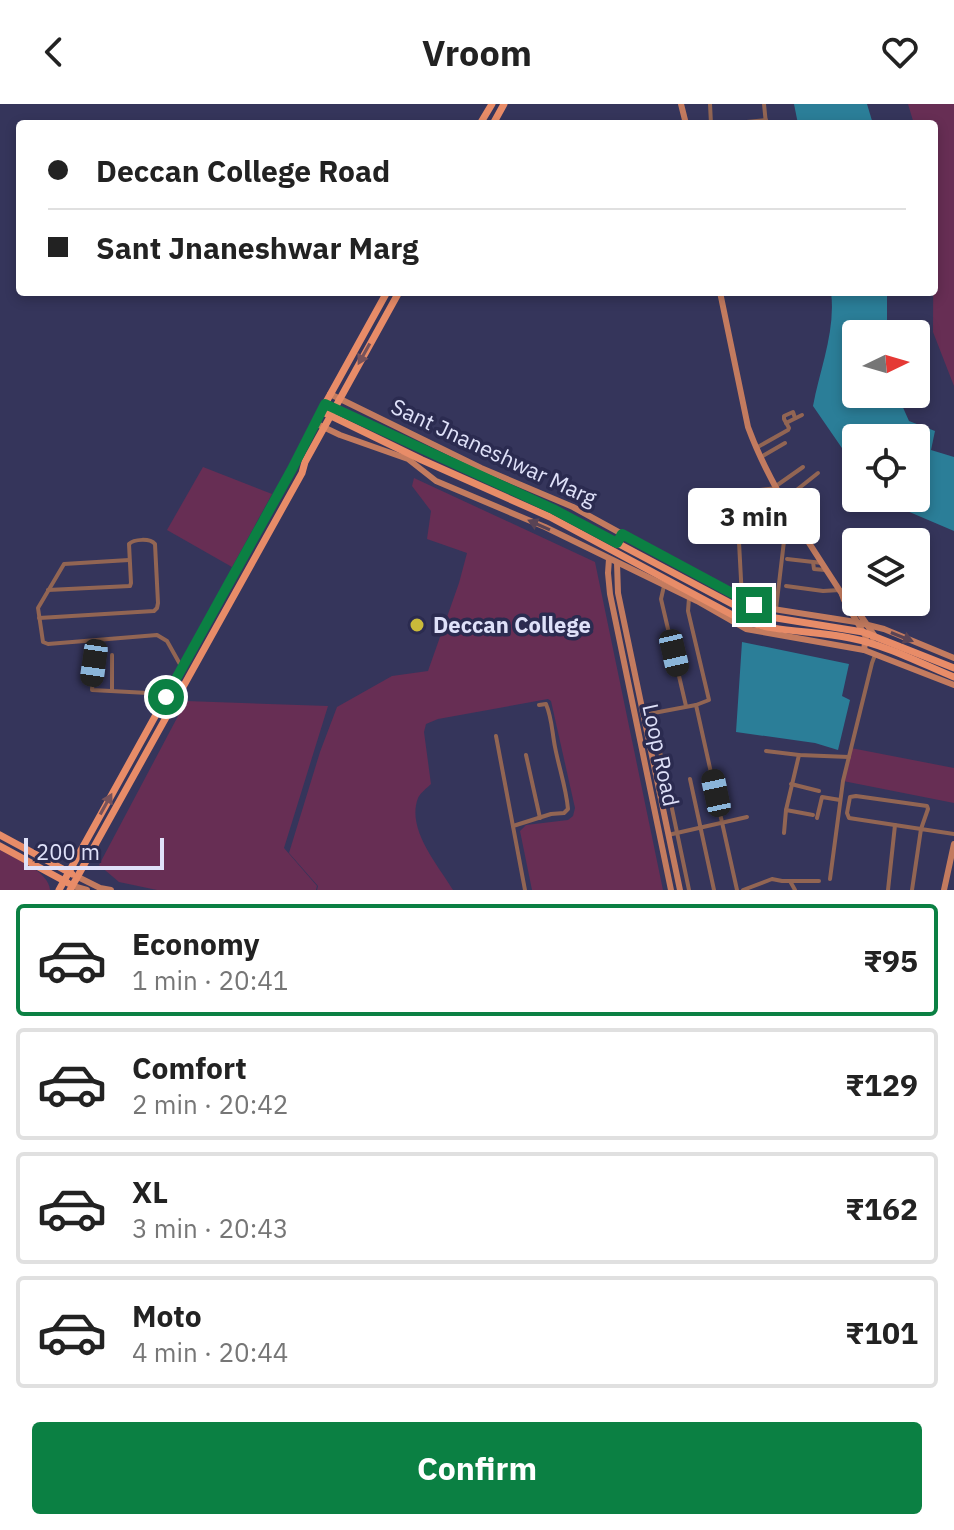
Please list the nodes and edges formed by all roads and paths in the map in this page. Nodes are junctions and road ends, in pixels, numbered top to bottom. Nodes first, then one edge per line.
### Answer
1 (385, 296) edge
2 (397, 296) edge
3 (721, 296) edge
4 (330, 394) junction
5 (339, 399) junction
6 (323, 408) junction
7 (332, 413) junction
8 (802, 415) dead end
9 (315, 423) junction
10 (324, 427) junction
11 (785, 443) dead end
12 (756, 448) junction
13 (761, 457) junction
14 (420, 463) junction
15 (803, 467) dead end
16 (818, 473) dead end
17 (777, 487) junction
18 (724, 494) dead end
19 (784, 500) junction
20 (737, 505) dead end
21 (622, 534) junction
22 (629, 538) junction
23 (784, 541) dead end
24 (619, 552) junction
25 (609, 559) junction
26 (787, 559) dead end
27 (129, 560) junction
28 (824, 566) junction
29 (664, 586) junction
30 (786, 586) dead end
31 (48, 590) junction
32 (842, 595) joint
33 (689, 598) junction
34 (742, 600) junction
35 (776, 609) junction
36 (853, 616) edge
37 (858, 616) edge
38 (39, 618) junction
39 (842, 619) joint
40 (856, 622) junction
41 (865, 628) junction
42 (870, 646) junction
43 (92, 648) dead end
44 (112, 655) dead end
45 (954, 658) edge
46 (182, 668) junction
47 (954, 668) edge
48 (954, 677) edge
49 (954, 685) edge
50 (112, 691) junction
51 (166, 697) junction
52 (539, 705) dead end
53 (696, 705) junction
54 (686, 706) junction
55 (652, 713) junction
56 (643, 715) junction
57 (634, 716) junction
58 (496, 736) dead end
59 (766, 751) dead end
60 (526, 755) dead end
61 (799, 755) junction
62 (849, 757) junction
63 (690, 779) dead end
64 (791, 784) junction
65 (819, 791) dead end
66 (840, 800) junction
67 (786, 810) junction
68 (747, 817) dead end
69 (540, 818) junction
70 (722, 823) junction
71 (895, 825) junction
72 (513, 826) junction
73 (700, 827) junction
74 (921, 829) junction
75 (677, 833) junction
76 (784, 833) dead end
77 (954, 834) edge
78 (0, 835) edge
79 (668, 835) junction
80 (0, 846) edge
81 (953, 853) edge
82 (69, 873) junction
83 (78, 877) junction
84 (830, 879) dead end
85 (64, 881) junction
86 (790, 881) junction
87 (819, 881) dead end
88 (72, 888) edge
89 (59, 890) edge
90 (87, 890) edge
91 (111, 890) edge
92 (525, 890) edge
93 (671, 890) edge
94 (680, 890) edge
95 (689, 890) edge
96 (714, 890) edge
97 (740, 890) edge
98 (795, 890) edge
99 (888, 890) edge
100 (912, 890) edge
101 (944, 890) edge

1 - 4 main road
2 -> 5 main road
3 - 12 street
4 - 5 street, Sant Jnaneshwar Marg
4 - 6 main road
5 - 7 main road
5 - 21 street, Sant Jnaneshwar Marg
6 - 7 main road
6 - 9 main road
7 - 10 main road
7 - 14 main road
7 - 24 main road
8 - 12 street
9 - 10 street, Sant Jnaneshwar Marg
9 - 46 main road
10 - 14 street, Sant Jnaneshwar Marg
10 - 83 main road
11 - 13 street
12 - 13 street
13 - 17 street
14 - 24 main road
25 -> 14 street, Sant Jnaneshwar Marg
15 - 17 street
16 - 19 street
17 - 18 street
17 - 19 street
19 - 28 street
20 - 34 street
21 - 22 street, Sant Jnaneshwar Marg
21 - 24 street, Loop Road
22 - 24 street, Loop Road
22 - 34 street, Sant Jnaneshwar Marg
23 - 35 street
24 - 25 street, Loop Road
24 - 29 street
24 - 41 main road
24 - 42 main road
24 - 56 street, Loop Road
25 - 57 street, Loop Road
26 - 28 street
27 - 31 street
27 - 31 street
27 - 38 street
28 - 32 street
29 - 33 street
29 - 54 street
30 - 32 street
31 - 38 street
33 - 42 street
33 - 53 street
34 - 35 street, Sant Jnaneshwar Marg
35 - 39 street, Sant Jnaneshwar Marg
36 - 40 street
37 - 41 street
38 - 46 street
39 - 40 street, Sant Jnaneshwar Marg
40 - 41 street
41 - 42 main road
41 -> 45 street
42 - 47 main road
42 - 48 main road
42 - 49 street
42 - 62 street
43 - 50 street
44 - 50 street
46 - 51 main road
50 - 51 street
82 -> 51 main road
52 - 69 street
53 - 54 street
53 - 70 street
54 - 55 street
55 - 56 street
55 - 75 street
56 - 57 street
56 - 79 street, Loop Road
57 - 93 street, Loop Road
58 - 72 street
59 - 61 street
60 - 69 street
61 - 62 street
61 - 64 street
62 - 66 street
63 - 73 street
64 - 65 street
64 - 67 street
66 - 67 street
66 - 84 street
67 - 76 street
68 - 70 street
69 - 72 street
70 - 73 street
70 - 97 street
71 - 74 street
71 - 74 street
71 - 99 street
72 - 92 street
73 - 75 street
73 - 96 street
74 - 77 street
74 - 100 street
75 - 79 street
75 - 95 street
78 - 82 main road
79 - 94 street, Loop Road
80 - 85 main road
81 - 101 street
82 - 83 main road
82 - 85 main road
83 - 88 main road
83 - 91 street
85 - 88 main road
85 - 89 main road
86 - 87 street
86 - 97 street
86 - 98 street
88 - 90 street

